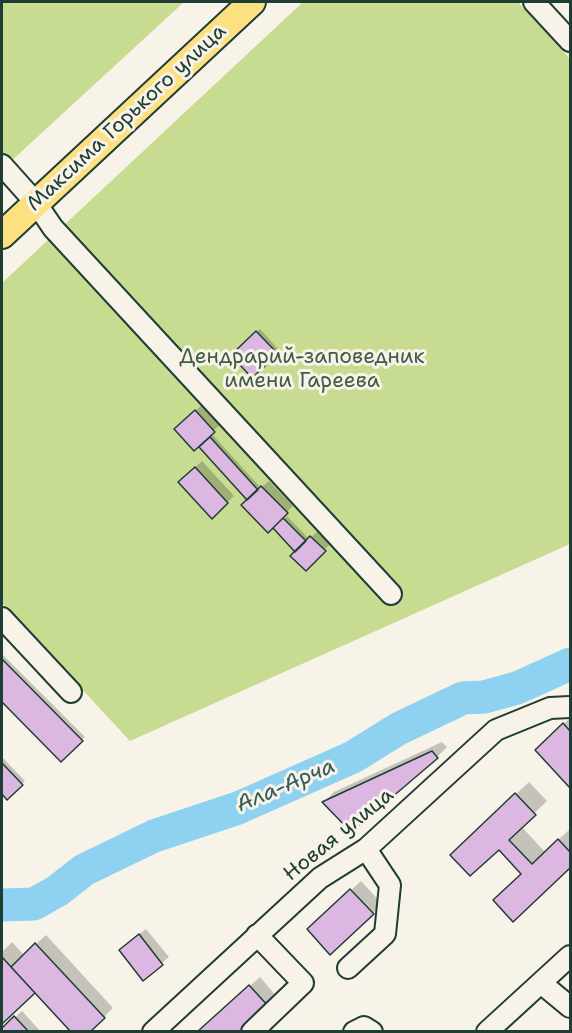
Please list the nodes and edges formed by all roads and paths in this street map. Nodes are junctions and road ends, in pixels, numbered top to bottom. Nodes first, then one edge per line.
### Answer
1 (252, 2) edge
2 (534, 2) edge
3 (570, 41) edge
4 (2, 165) edge
5 (36, 203) junction
6 (2, 235) edge
7 (392, 594) dead end
8 (2, 618) edge
9 (71, 692) dead end
10 (570, 706) edge
11 (366, 849) junction
12 (257, 935) junction
13 (570, 956) edge
14 (348, 968) dead end
15 (541, 983) junction
16 (570, 1007) edge
17 (153, 1032) edge
18 (252, 1032) edge
19 (354, 1032) edge
20 (372, 1032) edge
21 (487, 1032) edge

1 - 5 main road, Максима Горького улица
2 - 3 street
4 - 5 street
5 - 6 main road, Максима Горького улица
5 - 7 street
8 - 9 street
10 - 11 street, Новая улица
11 - 12 street, Новая улица
11 - 14 street
12 - 17 street, Новая улица
12 - 18 street
13 - 15 street
15 - 16 street
15 - 21 street
19 - 20 street

